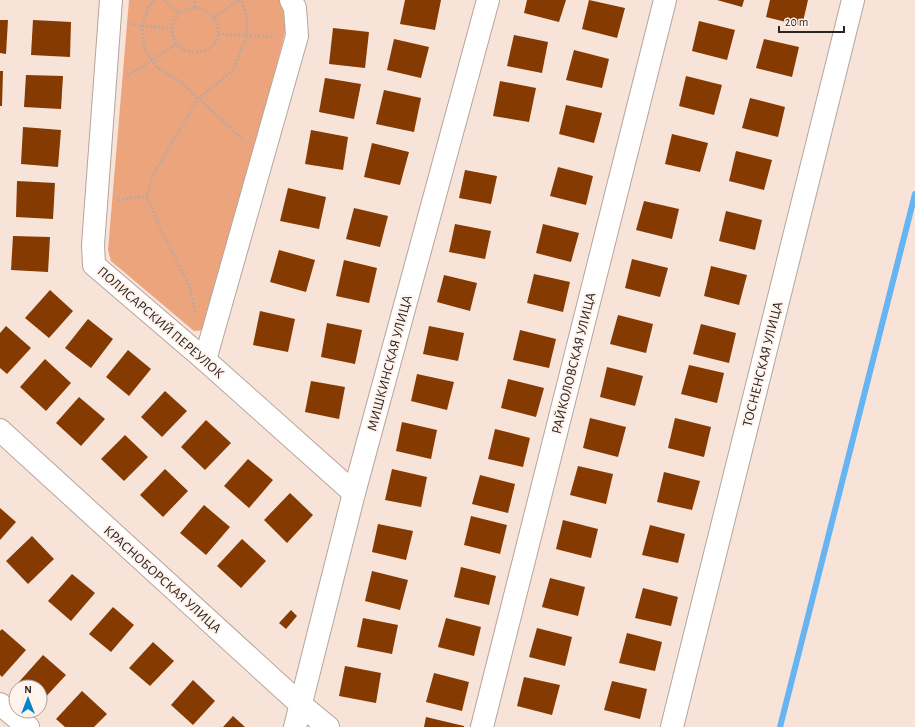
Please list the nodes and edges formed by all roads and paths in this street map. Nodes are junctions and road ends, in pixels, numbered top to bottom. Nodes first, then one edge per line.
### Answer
1 (111, 0) edge
2 (154, 0) edge
3 (164, 0) edge
4 (195, 0) edge
5 (240, 0) edge
6 (291, 0) edge
7 (488, 0) edge
8 (665, 0) edge
9 (852, 0) edge
10 (195, 7) junction
11 (178, 13) junction
12 (214, 17) junction
13 (142, 26) junction
14 (172, 29) junction
15 (217, 34) junction
16 (247, 35) junction
17 (297, 36) junction
18 (176, 44) junction
19 (152, 60) junction
20 (198, 99) junction
21 (262, 157) junction
22 (147, 196) junction
23 (96, 202) junction
24 (196, 317) dead end
25 (204, 360) junction
26 (0, 430) edge
27 (354, 493) junction
28 (0, 704) edge
29 (300, 704) junction
30 (28, 727) edge
31 (295, 727) edge
32 (328, 727) edge
33 (482, 727) edge
34 (672, 727) edge

1 - 23 street, ПОЛИСАРСКИЙ ПЕРЕУЛОК
2 - 13 path
3 - 11 path
4 - 10 path
5 - 12 path
5 - 16 path
6 - 17 street
7 - 27 street, МИШКИНСКАЯ УЛИЦА
8 - 33 street, РАЙКОЛОВСКАЯ УЛИЦА
9 - 34 street, ТОСНЕНСКАЯ УЛИЦА
10 - 11 path
10 - 12 path
11 - 14 path
12 - 15 path
13 - 14 path
13 - 19 path
14 - 18 path
15 - 16 path
15 - 18 path
16 - 17 path
16 - 20 path
17 - 21 street
18 - 19 path
19 - 20 path
20 - 21 path
20 - 22 path
21 - 25 street
22 - 23 path
22 - 24 path
23 - 25 street, ПОЛИСАРСКИЙ ПЕРЕУЛОК
25 - 27 street, ПОЛИСАРСКИЙ ПЕРЕУЛОК
26 - 29 street, КРАСНОБОРСКАЯ УЛИЦА
27 - 29 street, МИШКИНСКАЯ УЛИЦА
28 - 30 street
29 - 31 street, МИШКИНСКАЯ УЛИЦА
29 - 32 street, КРАСНОБОРСКАЯ УЛИЦА

